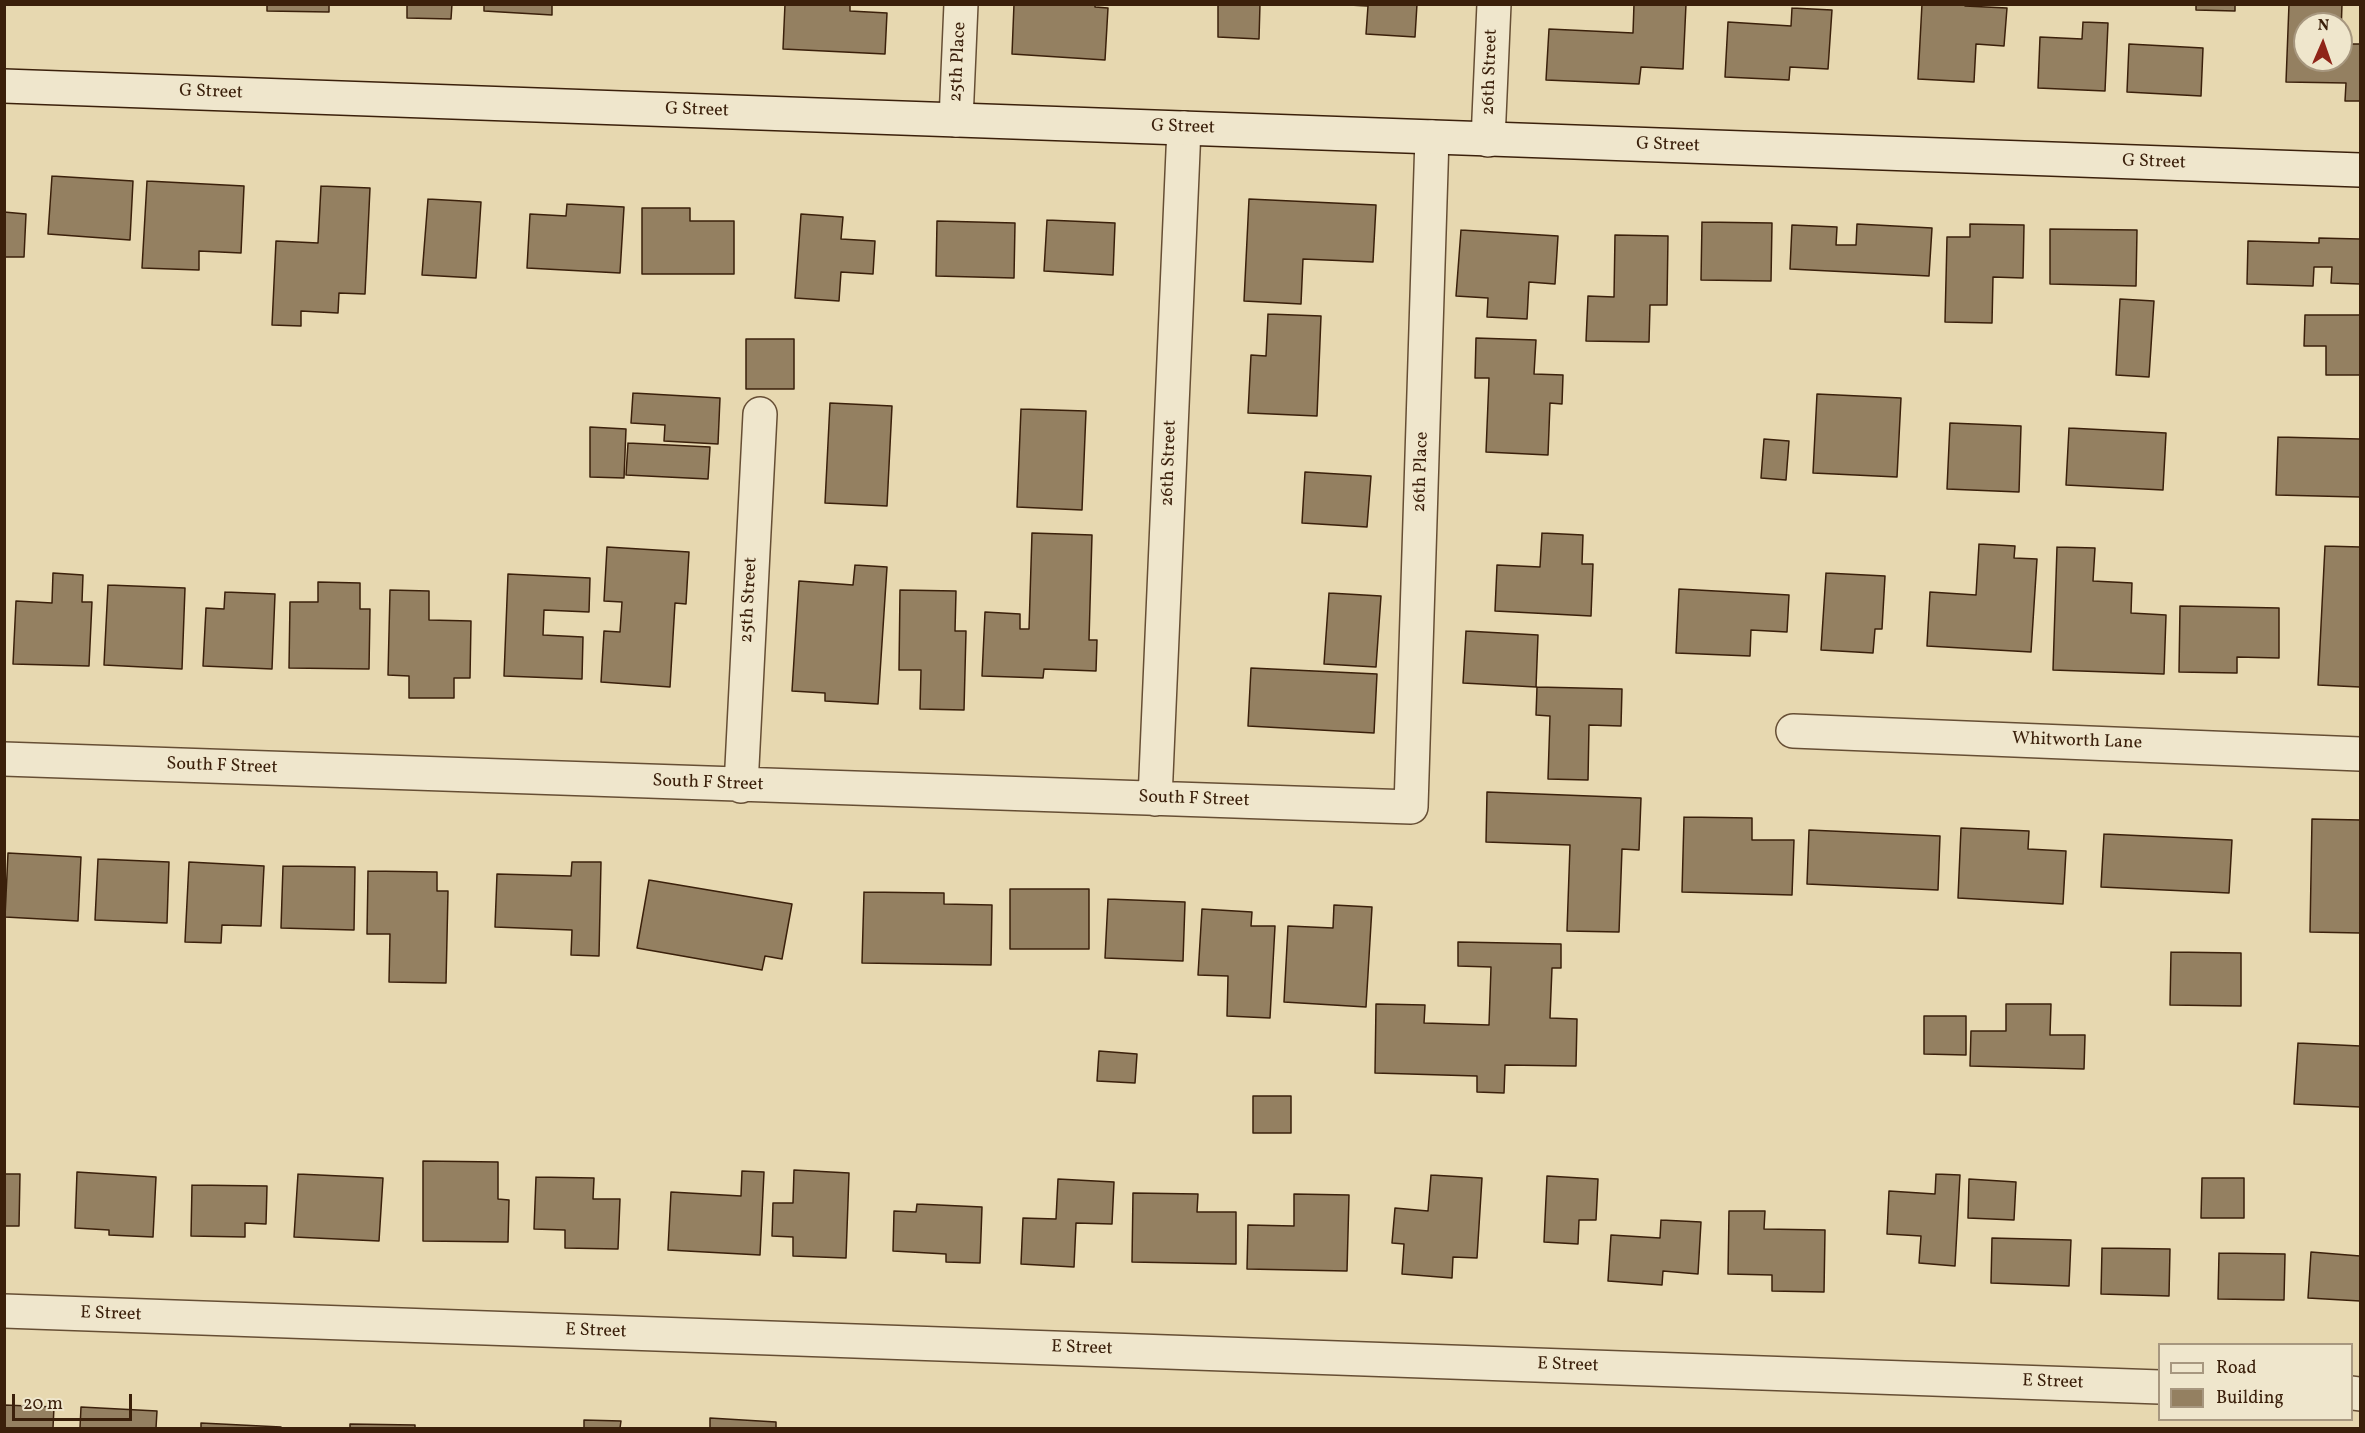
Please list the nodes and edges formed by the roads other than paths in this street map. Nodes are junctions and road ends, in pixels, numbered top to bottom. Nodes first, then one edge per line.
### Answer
1 (961, 4) edge
2 (1494, 4) edge
3 (4, 86) edge
4 (956, 120) junction
5 (1184, 128) junction
6 (1432, 137) junction
7 (1488, 140) junction
8 (2361, 170) edge
9 (760, 414) dead end
10 (1792, 731) dead end
11 (2361, 754) edge
12 (4, 759) edge
13 (741, 786) junction
14 (1155, 799) junction
15 (1412, 807) joint
16 (4, 1311) edge
17 (2158, 1387) edge

1 - 4 street, 25th Place
2 - 7 street, 26th Street
3 - 4 street, G Street
4 - 5 street, G Street
5 - 6 street, G Street
5 - 14 street, 26th Street
6 - 7 street, G Street
6 - 15 street, 26th Place
7 - 8 street, G Street
9 - 13 street, 25th Street
10 - 11 street, Whitworth Lane
12 - 13 street, South F Street
13 - 14 street, South F Street
14 - 15 street, South F Street
16 - 17 street, E Street

